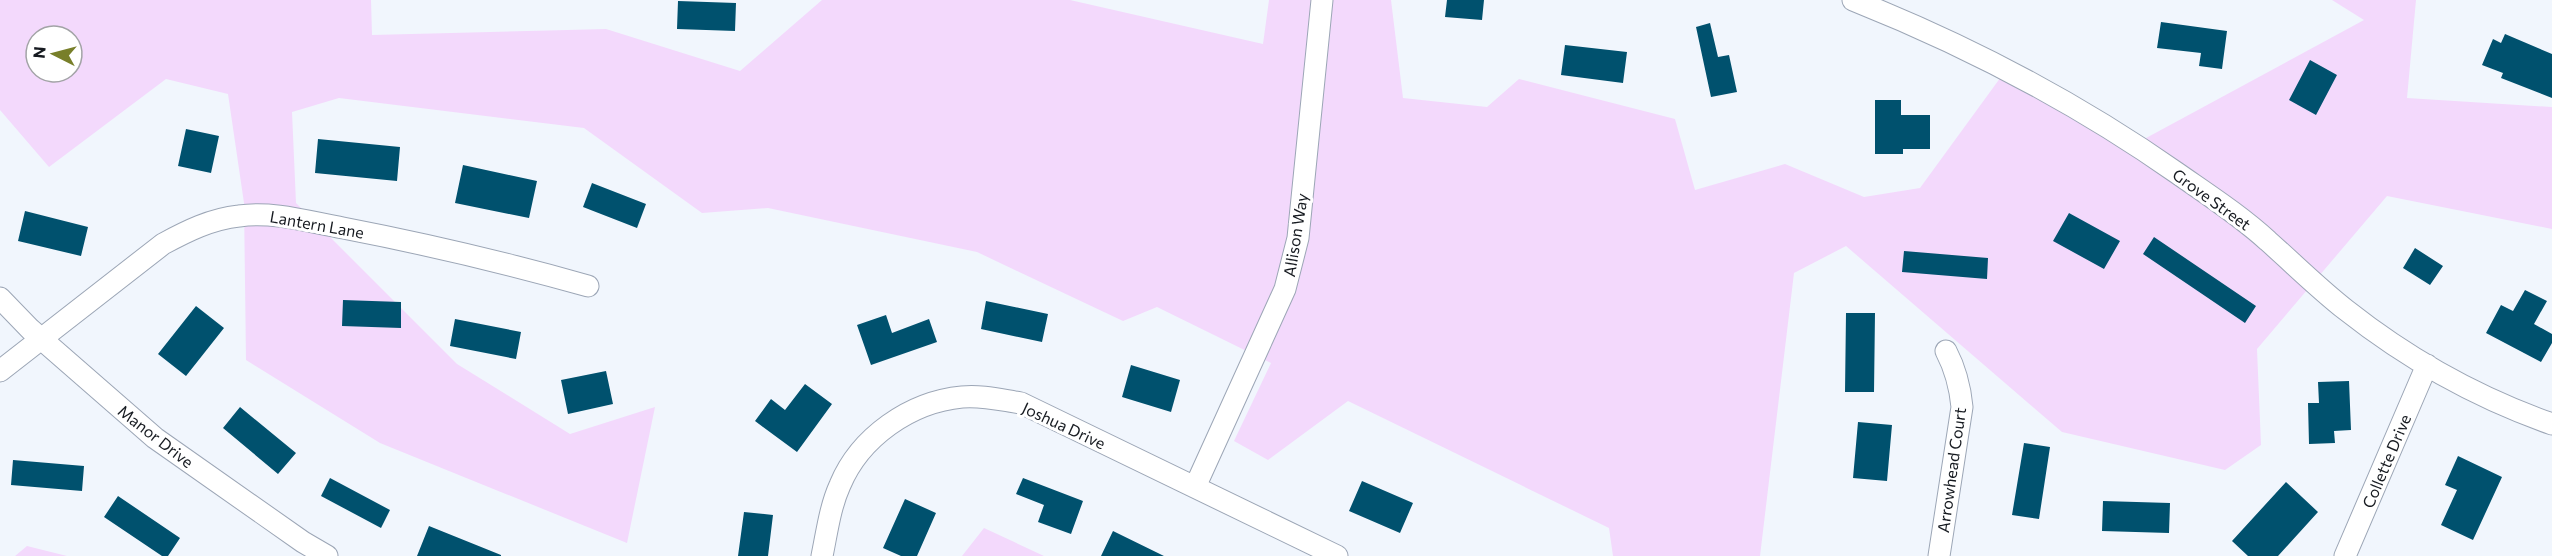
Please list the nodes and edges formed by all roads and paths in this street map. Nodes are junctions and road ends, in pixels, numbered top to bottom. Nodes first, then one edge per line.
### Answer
1 (1322, 0) edge
2 (1853, 0) edge
3 (588, 286) dead end
4 (0, 298) edge
5 (41, 339) junction
6 (1946, 351) dead end
7 (2427, 365) junction
8 (0, 371) edge
9 (2552, 424) edge
10 (1196, 487) junction
11 (327, 556) edge
12 (822, 556) edge
13 (1337, 556) edge
14 (1939, 556) edge
15 (2345, 556) edge

1 - 10 street, Allison Way
2 - 7 street, Grove Street
3 - 5 street, Lantern Lane
4 - 5 street, Manor Drive
5 - 8 street, Lantern Lane
5 - 11 street, Manor Drive
6 - 14 street, Arrowhead Court
7 - 9 street, Grove Street
7 - 15 street, Collette Drive
10 - 12 street, Joshua Drive
10 - 13 street, Joshua Drive

